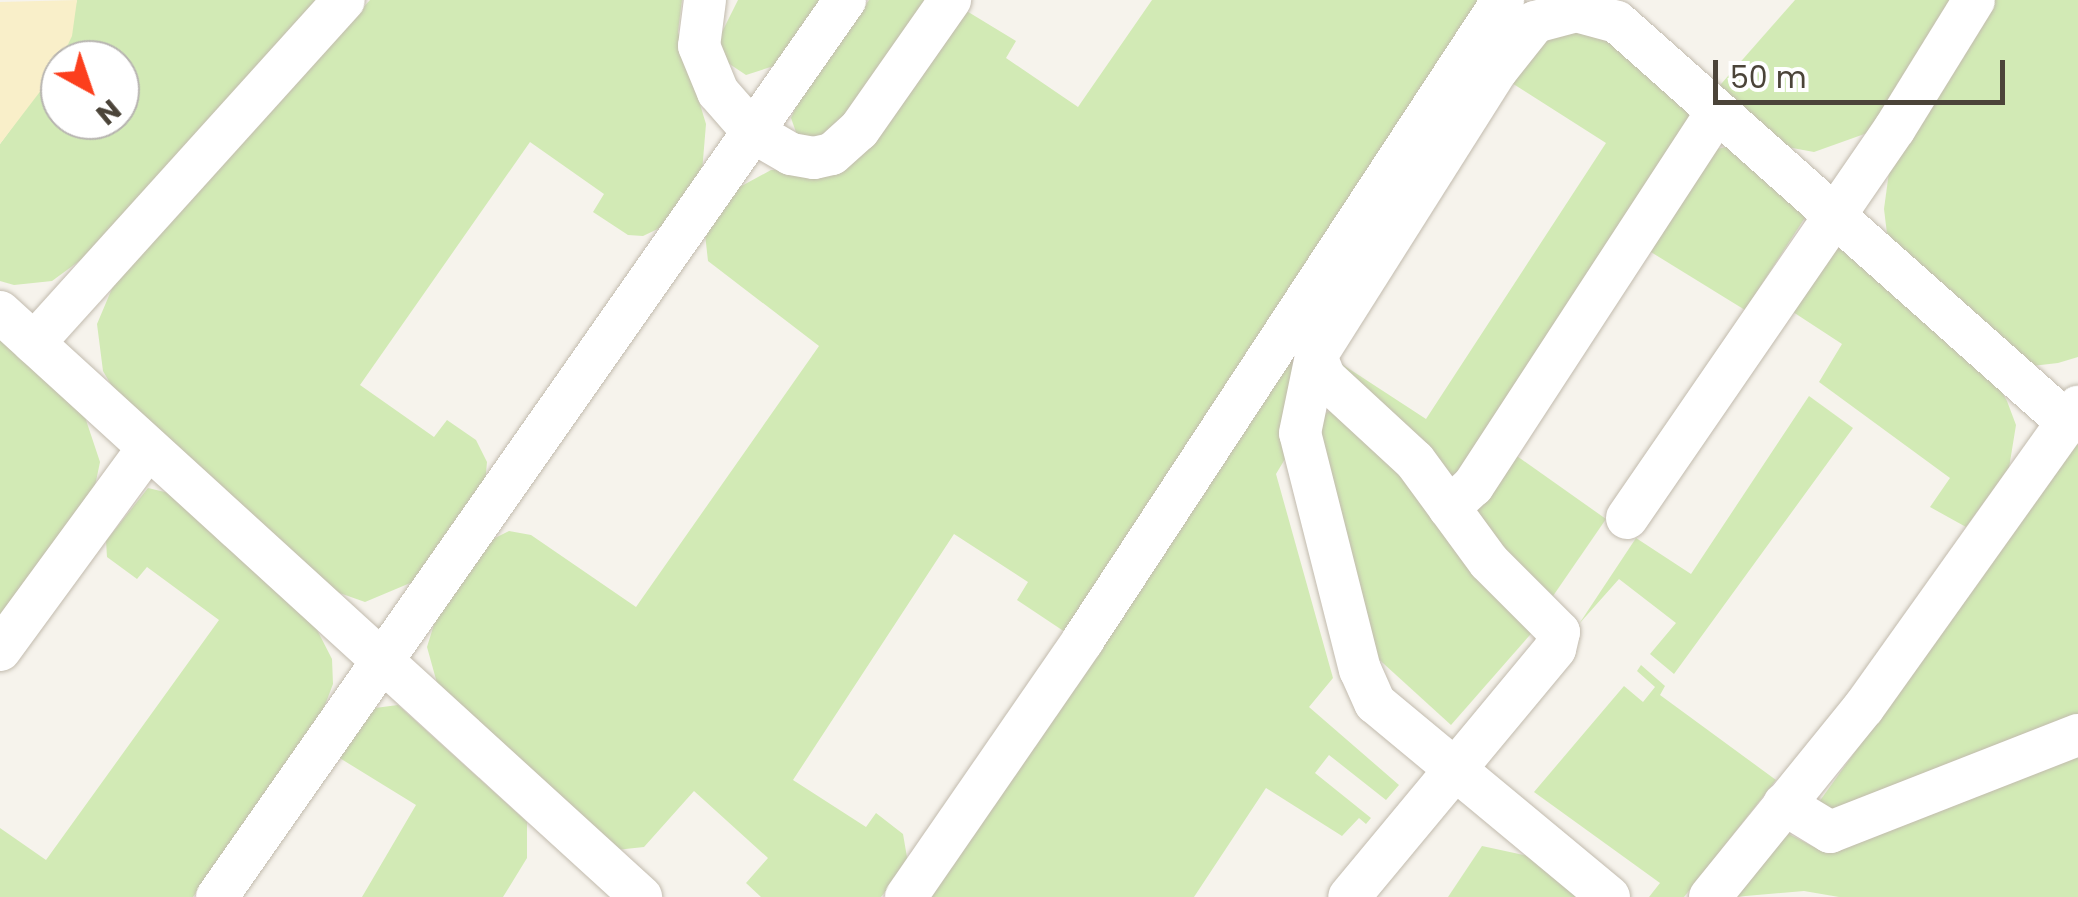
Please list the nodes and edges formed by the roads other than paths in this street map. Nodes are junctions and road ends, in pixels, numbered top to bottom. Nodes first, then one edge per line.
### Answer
1 (344, 0) edge
2 (706, 0) edge
3 (845, 0) edge
4 (950, 0) edge
5 (1502, 0) edge
6 (1974, 0) edge
7 (1717, 111) junction
8 (752, 132) junction
9 (1832, 217) junction
10 (0, 312) edge
11 (34, 343) junction
12 (1316, 356) junction
13 (2073, 415) edge
14 (147, 449) junction
15 (1449, 508) junction
16 (1627, 518) dead end
17 (0, 650) edge
18 (382, 660) junction
19 (2078, 735) edge
20 (1454, 768) junction
21 (1784, 804) junction
22 (217, 897) edge
23 (642, 897) edge
24 (906, 897) edge
25 (1349, 897) edge
26 (1609, 897) edge
27 (1710, 897) edge

1 - 11 lane
2 - 8 lane
3 - 8 lane
4 - 8 lane
5 - 24 lane
6 - 9 lane
7 - 9 lane
7 - 12 lane
7 - 15 lane
8 - 18 lane
9 - 13 lane
9 - 16 lane
10 - 11 lane
11 - 14 lane
12 - 15 lane
12 - 20 lane
13 - 21 lane
14 - 17 lane
14 - 18 lane
15 - 20 lane
18 - 22 lane
18 - 23 lane
19 - 21 lane
20 - 25 lane
20 - 26 lane
21 - 27 lane

